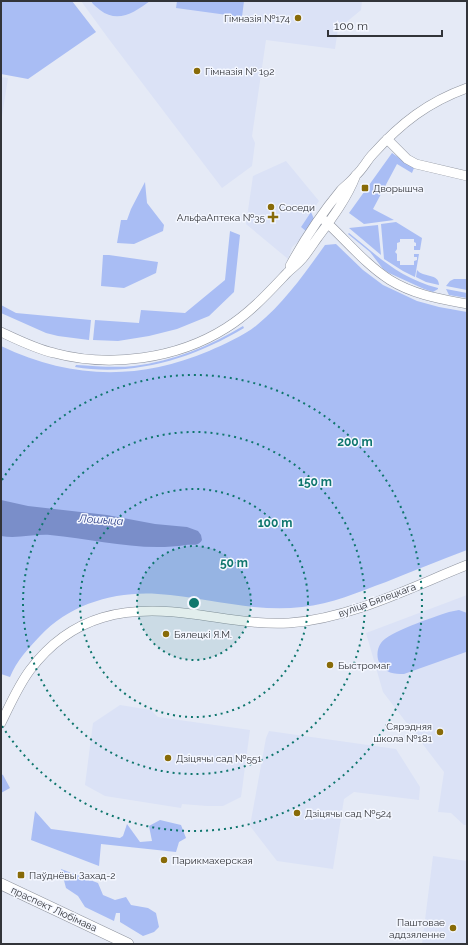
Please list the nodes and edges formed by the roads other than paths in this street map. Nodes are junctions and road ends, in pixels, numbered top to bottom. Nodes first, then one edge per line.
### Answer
1 (467, 88) edge
2 (387, 139) junction
3 (467, 176) edge
4 (325, 220) junction
5 (467, 304) edge
6 (1, 332) edge
7 (467, 565) edge
8 (1, 723) edge
9 (1, 884) edge
10 (128, 944) edge

1 - 2 street
2 - 3 street
2 - 4 street
4 - 5 street
4 - 6 street
7 - 8 street, вуліца Бялецкага
9 - 10 main road, праспект Любімава

